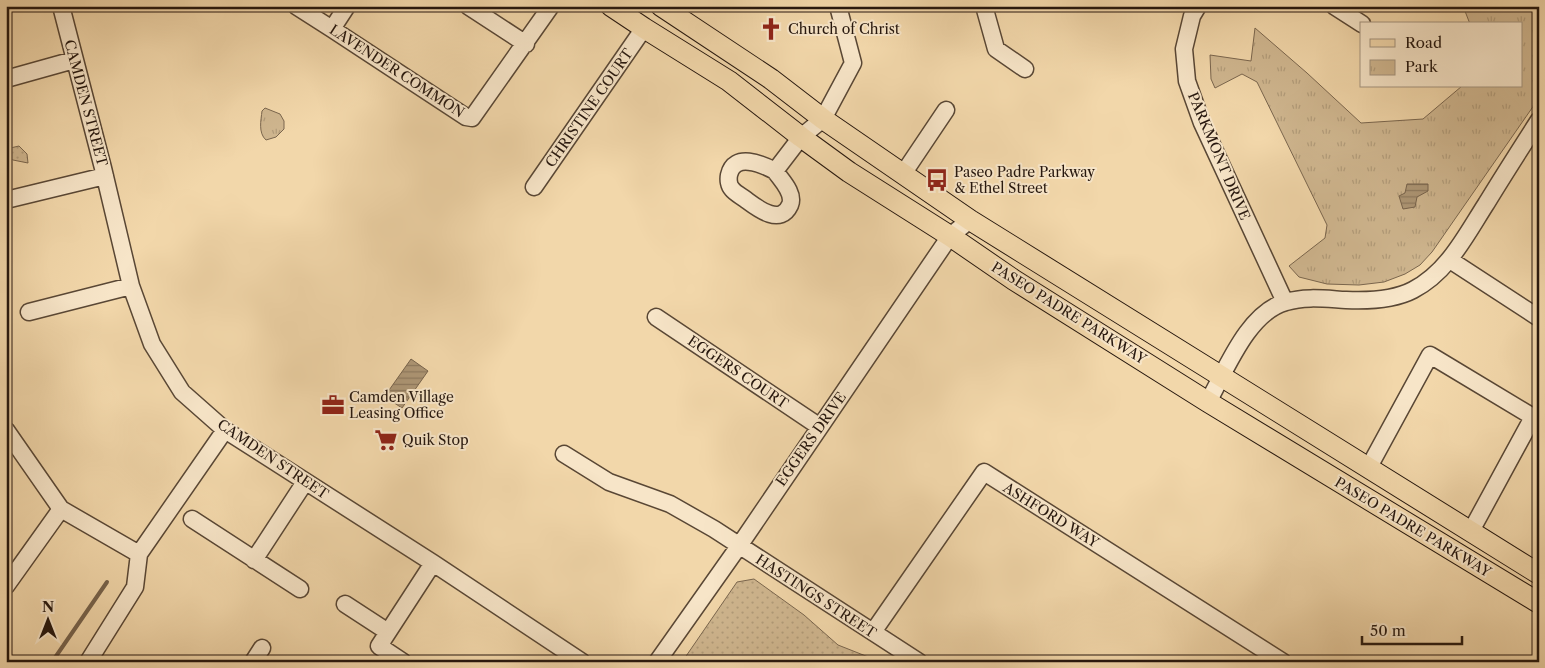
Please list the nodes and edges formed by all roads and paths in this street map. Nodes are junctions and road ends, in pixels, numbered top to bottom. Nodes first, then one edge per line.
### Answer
1 (60, 6) edge
2 (296, 6) edge
3 (347, 6) edge
4 (468, 6) edge
5 (551, 6) edge
6 (611, 6) edge
7 (661, 6) edge
8 (838, 6) edge
9 (984, 6) edge
10 (1198, 6) edge
11 (1334, 6) edge
12 (1360, 23) edge
13 (332, 28) junction
14 (644, 28) junction
15 (526, 44) junction
16 (74, 60) junction
17 (1025, 68) dead end
18 (6, 79) edge
19 (946, 110) dead end
20 (823, 119) junction
21 (1539, 120) edge
22 (801, 137) junction
23 (775, 171) dead end
24 (903, 174) junction
25 (105, 176) junction
26 (534, 187) dead end
27 (6, 200) edge
28 (970, 220) junction
29 (950, 236) junction
30 (1450, 260) junction
31 (131, 286) junction
32 (1285, 302) junction
33 (29, 312) dead end
34 (656, 317) dead end
35 (1539, 318) edge
36 (1222, 376) junction
37 (1208, 402) junction
38 (820, 427) junction
39 (6, 430) edge
40 (225, 430) junction
41 (564, 454) dead end
42 (1368, 467) junction
43 (305, 482) junction
44 (61, 509) junction
45 (192, 519) dead end
46 (1471, 531) junction
47 (739, 546) junction
48 (139, 554) junction
49 (254, 560) junction
50 (433, 563) junction
51 (1539, 574) edge
52 (6, 586) edge
53 (300, 589) dead end
54 (1539, 603) edge
55 (345, 604) dead end
56 (388, 632) junction
57 (873, 632) junction
58 (262, 648) dead end
59 (95, 659) edge
60 (253, 662) edge
61 (403, 662) edge
62 (582, 662) edge
63 (657, 662) edge
64 (919, 662) edge
65 (1283, 662) edge

1 - 16 street, CAMDEN STREET
2 - 13 street, LAVENDER COMMON
3 - 13 street
4 - 15 street
5 - 15 street
6 - 14 main road, PASEO PADRE PARKWAY
7 - 20 main road, PASEO PADRE PARKWAY
8 - 20 street
9 - 17 street
10 - 32 street, PARKMONT DRIVE
11 - 12 street
13 - 15 street, LAVENDER COMMON
14 - 22 main road, PASEO PADRE PARKWAY
14 - 26 street, CHRISTINE COURT
16 - 18 street
16 - 25 street, CAMDEN STREET
19 - 24 street
20 - 22 street
20 - 24 main road, PASEO PADRE PARKWAY
21 - 30 street
22 - 23 street
22 - 29 main road, PASEO PADRE PARKWAY
24 - 28 main road, PASEO PADRE PARKWAY
25 - 27 street
25 - 31 street, CAMDEN STREET
28 - 29 street, EGGERS DRIVE
28 - 36 main road, PASEO PADRE PARKWAY
29 - 37 main road, PASEO PADRE PARKWAY
29 - 38 street, EGGERS DRIVE
30 - 32 street
30 - 35 street
31 - 33 street
31 - 40 street, CAMDEN STREET
32 - 36 street
34 - 38 street, EGGERS COURT
36 - 37 street
36 - 42 main road, PASEO PADRE PARKWAY
37 - 54 main road, PASEO PADRE PARKWAY
38 - 47 street, EGGERS DRIVE
39 - 44 street
40 - 43 street, CAMDEN STREET
40 - 48 street
41 - 47 street, HASTINGS STREET
42 - 46 main road, PASEO PADRE PARKWAY
42 - 46 street
43 - 49 street
43 - 50 street, CAMDEN STREET
44 - 48 street
44 - 52 street
45 - 49 street
46 - 51 main road, PASEO PADRE PARKWAY
47 - 57 street, HASTINGS STREET
47 - 63 street, EGGERS DRIVE
48 - 59 street
49 - 53 street
50 - 56 street
50 - 62 street, CAMDEN STREET
55 - 56 street
56 - 61 street
57 - 64 street, HASTINGS STREET
57 - 65 street, ASHFORD WAY
58 - 60 street

